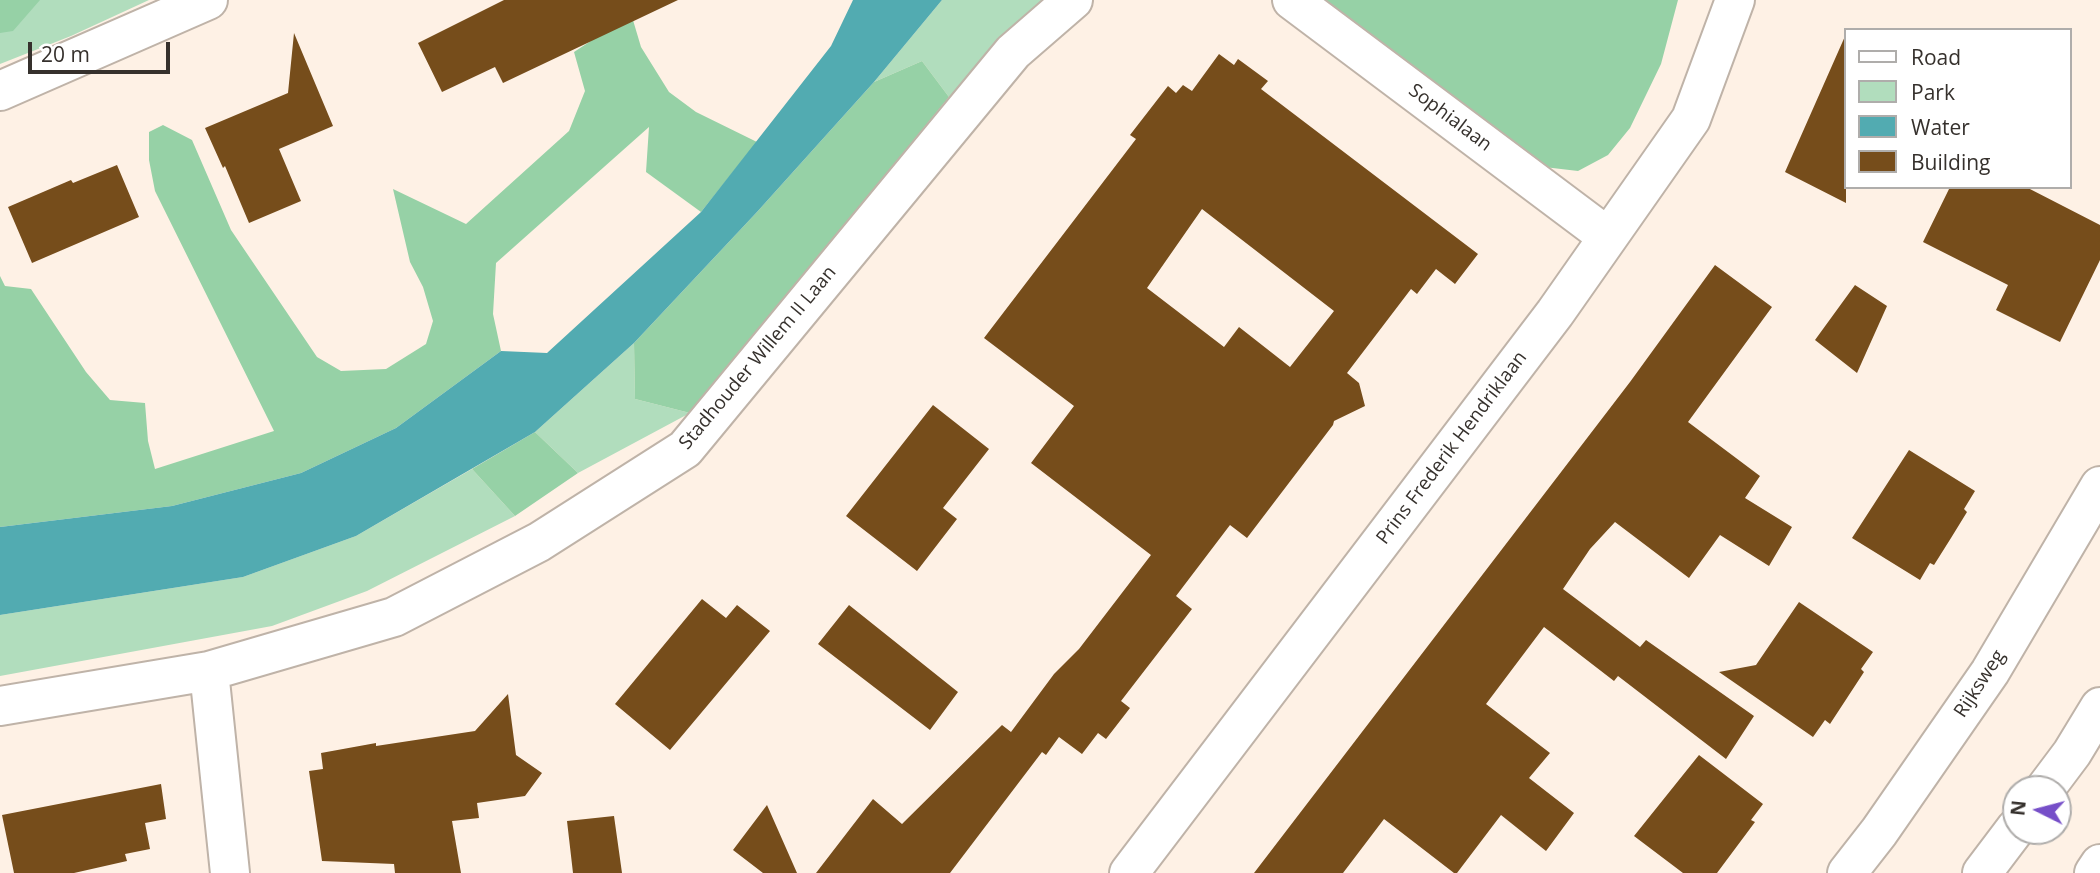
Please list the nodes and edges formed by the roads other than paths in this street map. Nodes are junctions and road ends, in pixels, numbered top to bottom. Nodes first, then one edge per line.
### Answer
1 (208, 0) edge
2 (1073, 0) edge
3 (1292, 0) edge
4 (1735, 0) edge
5 (0, 91) edge
6 (1608, 237) junction
7 (2100, 486) edge
8 (209, 670) junction
9 (0, 706) edge
10 (2100, 707) edge
11 (2056, 775) edge
12 (2003, 845) edge
13 (2100, 864) edge
14 (230, 873) edge
15 (1129, 873) edge
16 (1847, 873) edge
17 (1982, 873) edge
18 (2094, 873) edge

1 - 5 street
2 - 8 street, Stadhouder Willem II Laan
3 - 6 street, Sophialaan
4 - 6 street, Prins Frederik Hendriklaan
6 - 15 street, Prins Frederik Hendriklaan
7 - 16 street, Rijksweg
8 - 9 street, Stadhouder Willem II Laan
8 - 14 street
10 - 11 street
12 - 17 street
13 - 18 street

